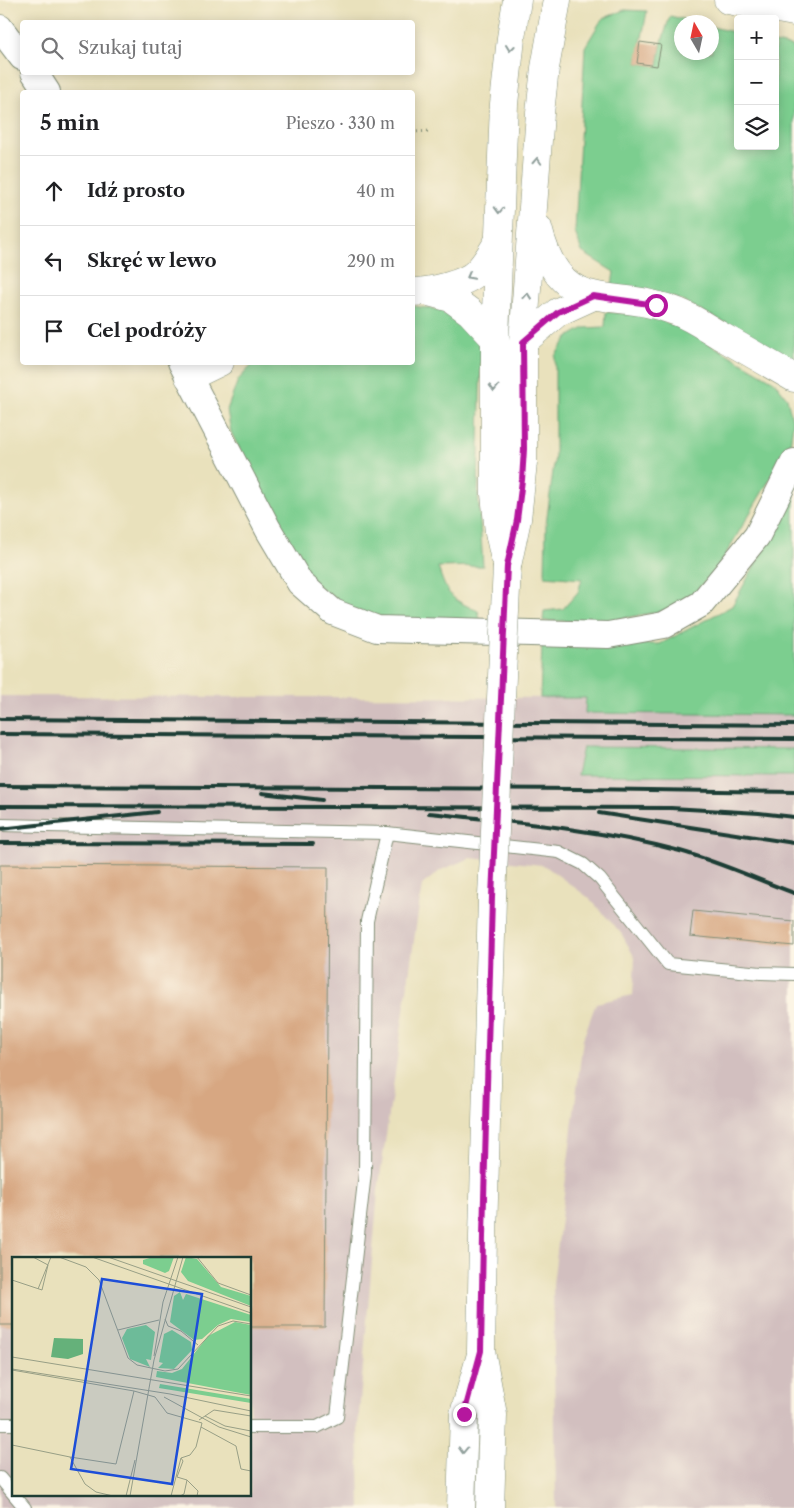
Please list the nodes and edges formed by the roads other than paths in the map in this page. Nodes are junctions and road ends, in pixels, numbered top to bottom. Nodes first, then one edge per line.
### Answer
1 (517, 0) edge
2 (557, 0) edge
3 (728, 0) edge
4 (794, 12) edge
5 (0, 28) edge
6 (20, 54) edge
7 (36, 75) edge
8 (45, 90) edge
9 (534, 209) junction
10 (498, 242) junction
11 (421, 292) edge
12 (593, 296) junction
13 (495, 339) junction
14 (523, 342) junction
15 (207, 365) edge
16 (185, 370) edge
17 (794, 378) edge
18 (794, 462) edge
19 (507, 566) junction
20 (0, 825) edge
21 (387, 833) junction
22 (794, 974) edge
23 (481, 1351) junction
24 (251, 1427) edge
25 (0, 1478) edge
26 (12, 1492) edge
27 (16, 1496) edge
28 (26, 1508) edge
29 (461, 1508) edge
30 (490, 1508) edge

1 -> 10 street
9 -> 2 street
3 - 4 street
5 - 6 street
7 - 8 street
9 - 12 street
14 -> 9 street
10 -> 11 street
10 - 13 street
11 - 13 street
12 - 14 street
12 - 17 street
13 -> 19 street
14 - 19 street
15 - 16 street
16 - 18 street
19 - 23 street, bridge
20 - 21 lane
21 - 22 lane
21 - 24 lane
23 -> 29 street
23 - 30 street
25 - 26 lane
27 - 28 lane

